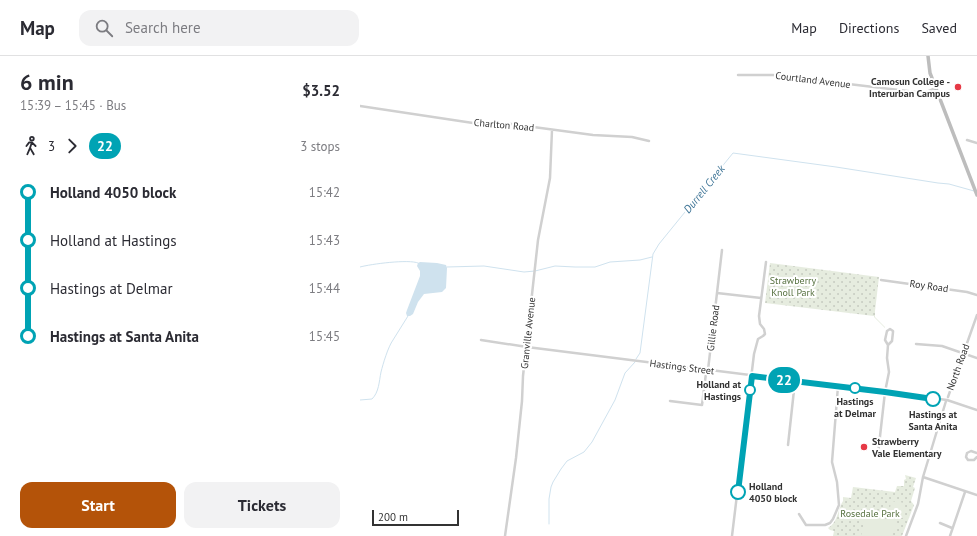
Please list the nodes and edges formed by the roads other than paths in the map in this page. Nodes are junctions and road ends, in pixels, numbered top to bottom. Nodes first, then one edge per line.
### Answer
1 (928, 56) edge
2 (738, 75) dead end
3 (936, 88) junction
4 (360, 106) edge
5 (552, 130) junction
6 (967, 140) dead end
7 (649, 141) dead end
8 (977, 144) edge
9 (972, 182) junction
10 (977, 183) edge
11 (977, 195) edge
12 (722, 250) dead end
13 (766, 262) dead end
14 (881, 280) dead end
15 (717, 293) junction
16 (977, 295) edge
17 (761, 298) junction
18 (977, 315) edge
19 (481, 340) dead end
20 (916, 344) dead end
21 (888, 345) junction
22 (527, 347) junction
23 (963, 352) junction
24 (977, 358) edge
25 (708, 370) junction
26 (752, 376) junction
27 (795, 381) junction
28 (838, 386) junction
29 (885, 392) junction
30 (947, 399) junction
31 (670, 401) dead end
32 (977, 410) edge
33 (788, 445) dead end
34 (977, 452) edge
35 (878, 454) dead end
36 (977, 458) edge
37 (923, 477) junction
38 (965, 492) junction
39 (977, 495) edge
40 (800, 514) dead end
41 (940, 523) dead end
42 (952, 528) junction
43 (505, 536) edge
44 (732, 536) edge
45 (906, 536) edge
46 (950, 536) edge

1 - 3 main road
2 - 3 street, Courtland Avenue
3 - 9 main road
4 - 5 street, Charlton Road
5 - 7 street, Charlton Road
5 - 22 street, Granville Avenue
6 - 8 street
9 - 10 street
9 - 11 main road
12 - 15 street, Gillie Road
13 - 17 street
14 - 16 street, Roy Road
15 - 17 street
15 - 25 street, Gillie Road
17 - 26 street
18 - 23 street, North Road
19 - 22 street, Hastings Street
20 - 23 street
21 - 21 street
21 - 29 street
22 - 25 street, Hastings Street
22 - 43 street, Granville Avenue
23 - 24 street
23 - 30 street, North Road
25 - 26 street, Hastings Street
25 - 31 street, Gillie Road
26 - 27 street, Hastings Street
26 - 44 street
27 - 28 street, Hastings Street
27 - 33 street
28 - 29 street, Hastings Street
28 - 40 street
29 - 30 street, Hastings Street
29 - 35 street
30 - 32 street, Hastings Street
30 - 37 street, North Road
34 - 36 street
37 - 38 street
37 - 45 street, North Road
38 - 39 street
38 - 42 street
41 - 42 street
42 - 46 street

